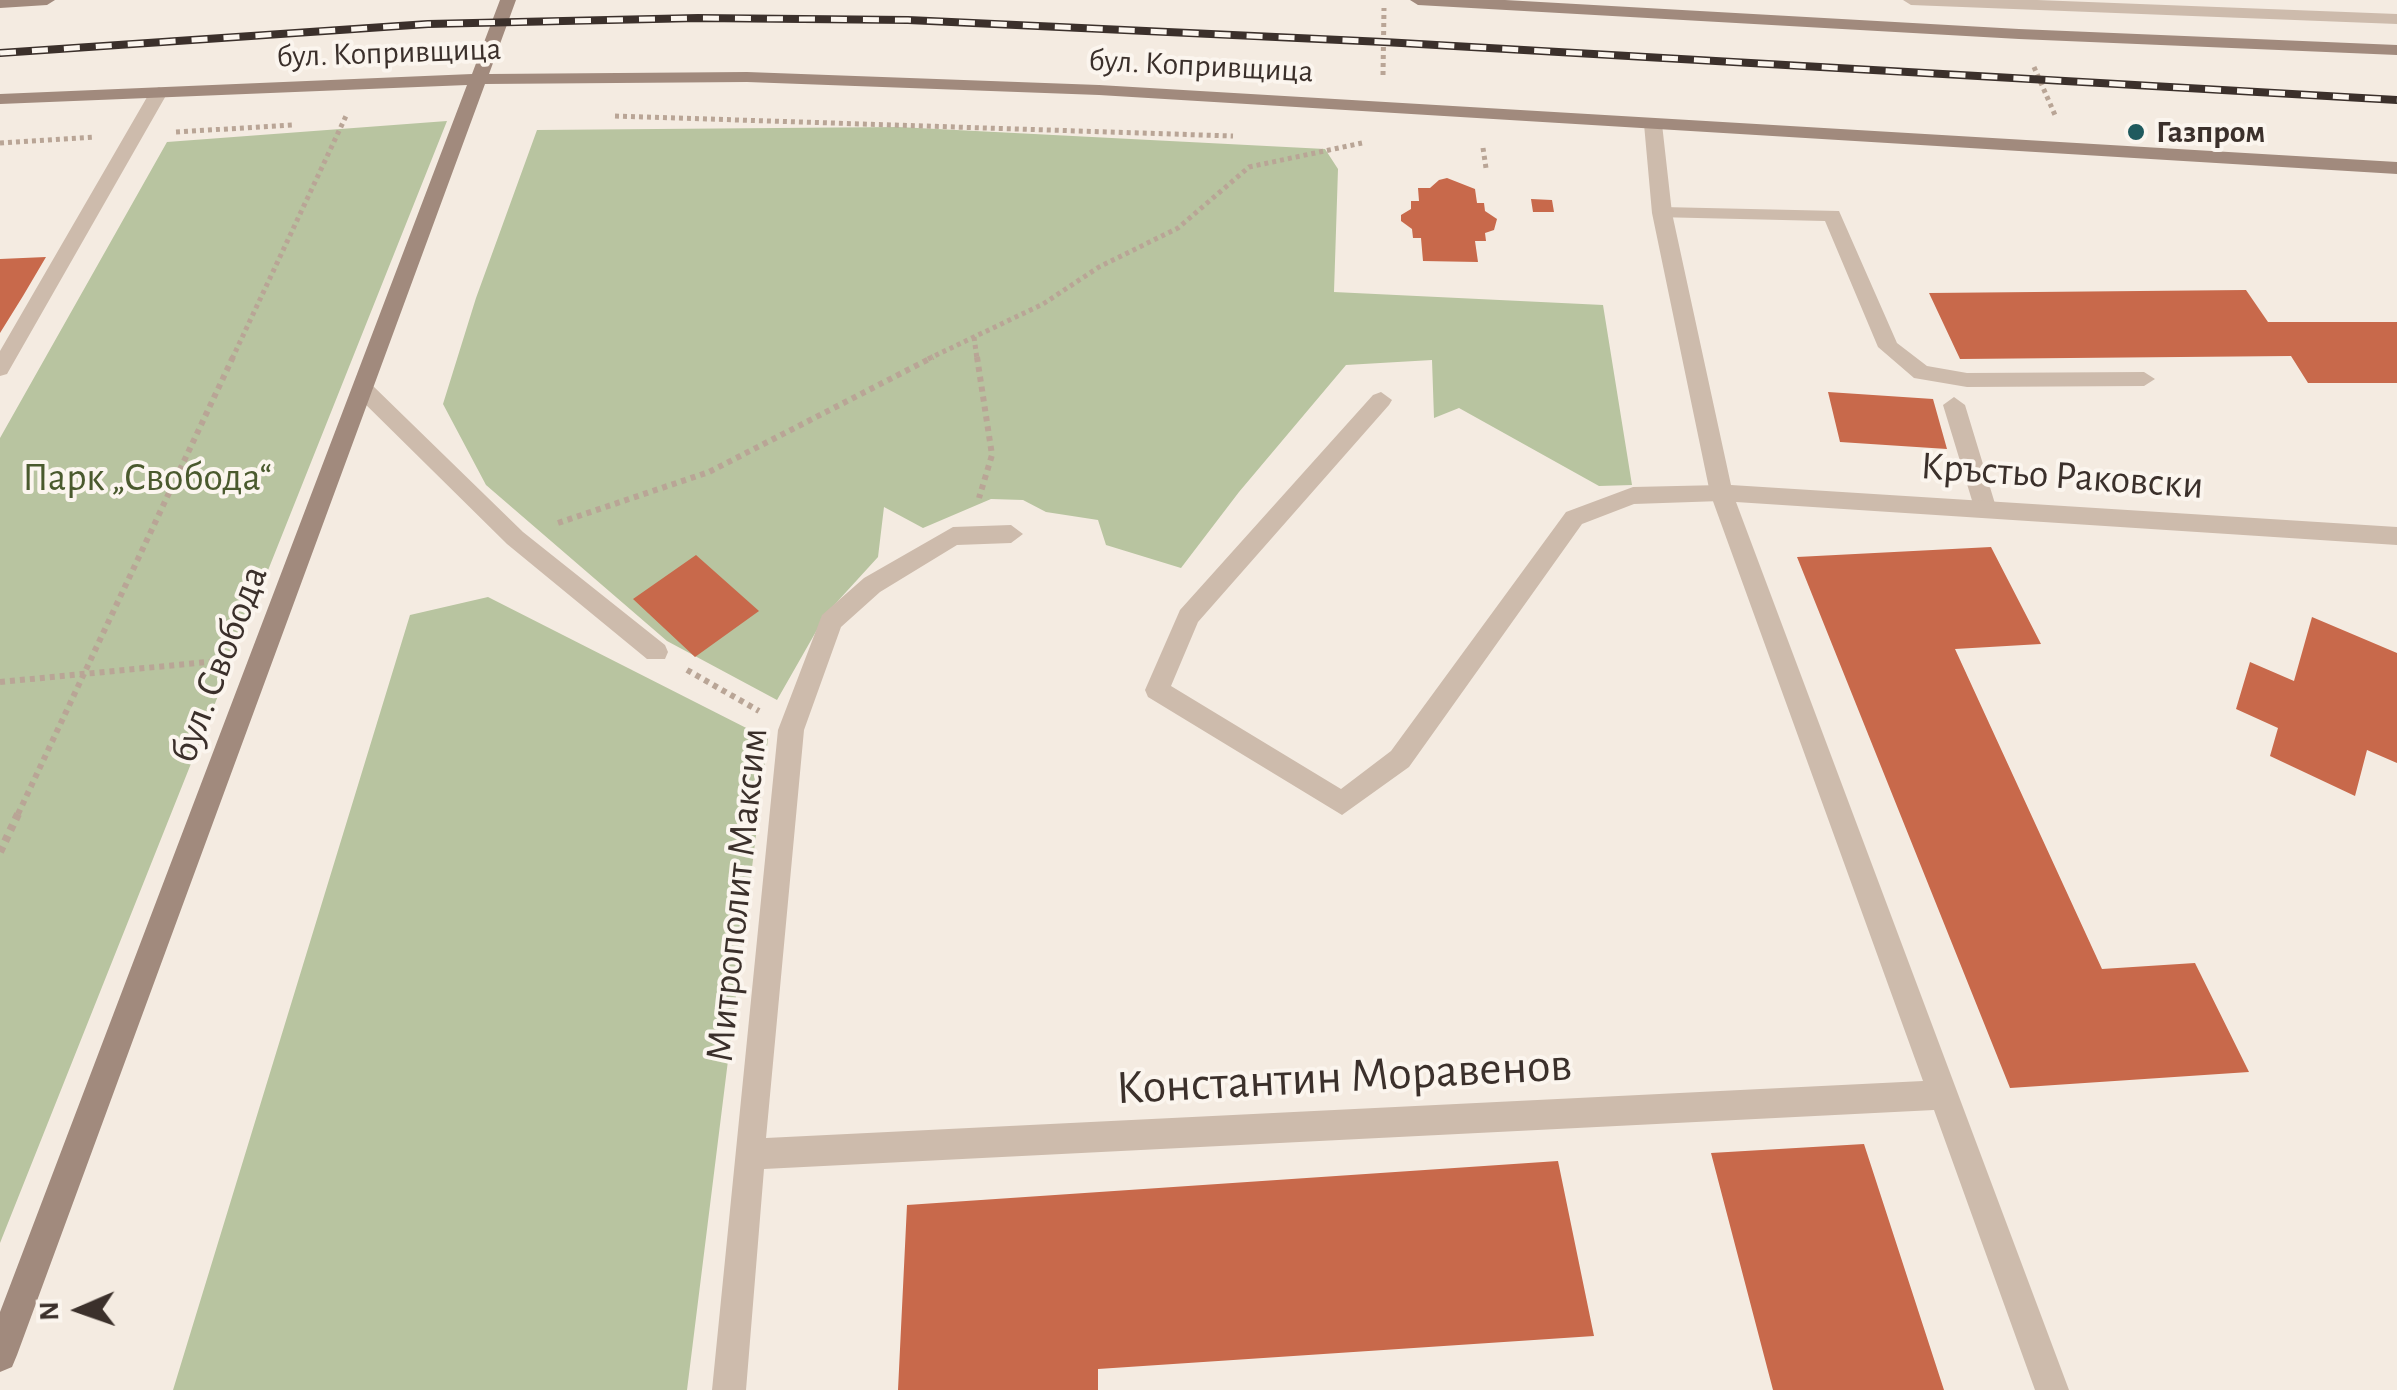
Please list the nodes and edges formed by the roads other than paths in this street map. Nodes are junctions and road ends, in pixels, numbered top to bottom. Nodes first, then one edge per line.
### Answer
1 (47, 0) edge
2 (508, 0) edge
3 (1418, 0) edge
4 (1911, 0) edge
5 (2309, 0) edge
6 (1988, 2) edge
7 (0, 3) edge
8 (2324, 16) junction
9 (2397, 19) edge
10 (2397, 50) edge
11 (481, 79) junction
12 (159, 92) junction
13 (0, 99) edge
14 (1653, 124) junction
15 (2397, 168) edge
16 (1662, 213) junction
17 (0, 368) edge
18 (2144, 380) dead end
19 (363, 389) junction
20 (1382, 400) dead end
21 (1954, 405) dead end
22 (1721, 493) junction
23 (1986, 507) junction
24 (1011, 534) dead end
25 (2396, 538) edge
26 (656, 652) road end
27 (1942, 1095) junction
28 (750, 1154) junction
29 (0, 1355) edge
30 (729, 1390) edge
31 (2052, 1390) edge

1 - 7 main road
2 - 11 main road, бул. Свобода
3 - 10 main road
4 - 6 street
5 - 8 street
6 - 8 street
8 - 9 street
11 - 12 main road, бул. Копривщица
11 - 14 main road, бул. Копривщица
11 - 19 main road, бул. Свобода
12 - 13 main road, бул. Копривщица
12 - 17 street
14 - 15 main road, бул. Копривщица
14 - 16 street
16 - 18 street
16 - 22 street
19 - 26 street
19 - 29 main road, бул. Свобода
20 - 22 street, Кръстьо Раковски
21 - 23 street
22 - 23 street, Кръстьо Раковски
22 - 27 street
23 - 25 street, Кръстьо Раковски
24 - 28 street, Митрополит Максим
27 - 28 street, Константин Моравенов
27 - 31 street
28 - 30 street, Митрополит Максим

